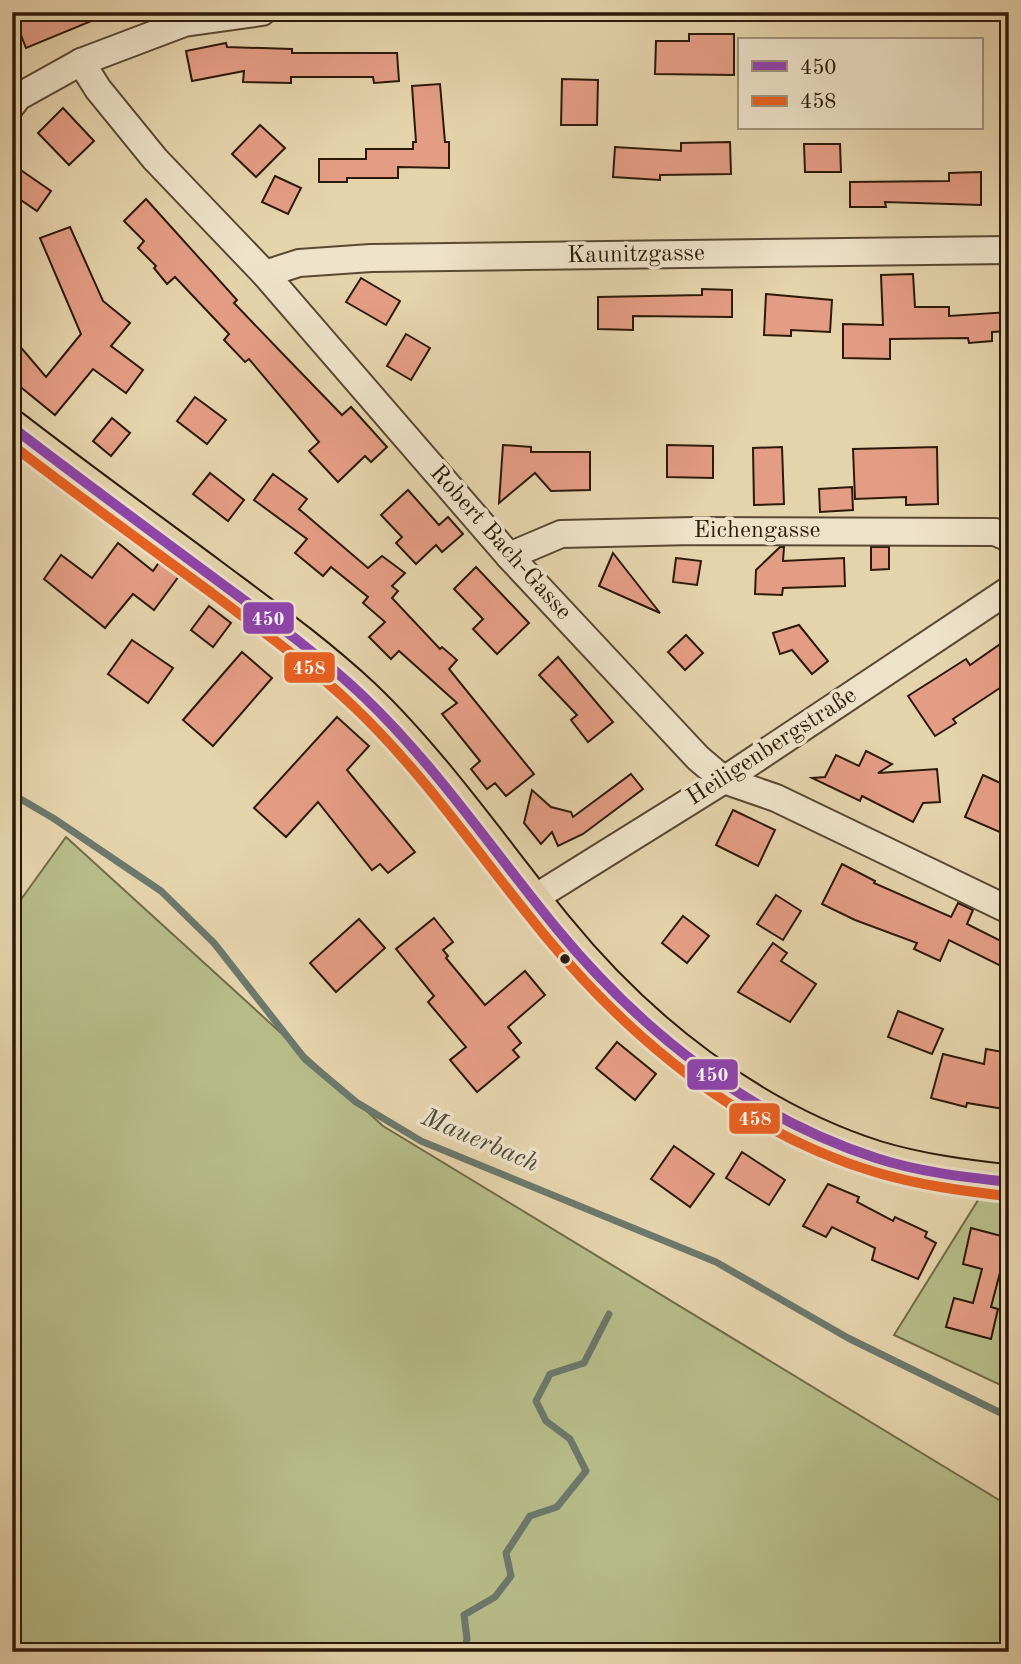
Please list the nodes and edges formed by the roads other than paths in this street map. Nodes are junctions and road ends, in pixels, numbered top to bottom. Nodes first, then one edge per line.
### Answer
1 (262, 12) edge
2 (81, 62) junction
3 (12, 105) edge
4 (1009, 250) edge
5 (265, 274) junction
6 (12, 427) edge
7 (1009, 538) edge
8 (509, 556) junction
9 (1009, 590) edge
10 (724, 779) junction
11 (533, 899) junction
12 (1009, 910) edge
13 (1009, 1182) edge

1 - 2 street
2 - 3 street
2 - 5 street, Robert Bach-Gasse
4 - 5 street, Kaunitzgasse
5 - 8 street, Robert Bach-Gasse
6 - 11 main road
7 - 8 street, Eichengasse
8 - 10 street, Robert Bach-Gasse
9 - 10 street, Heiligenbergstraße
10 - 11 street, Heiligenbergstraße
10 - 12 street, Robert Bach-Gasse
11 - 13 main road

